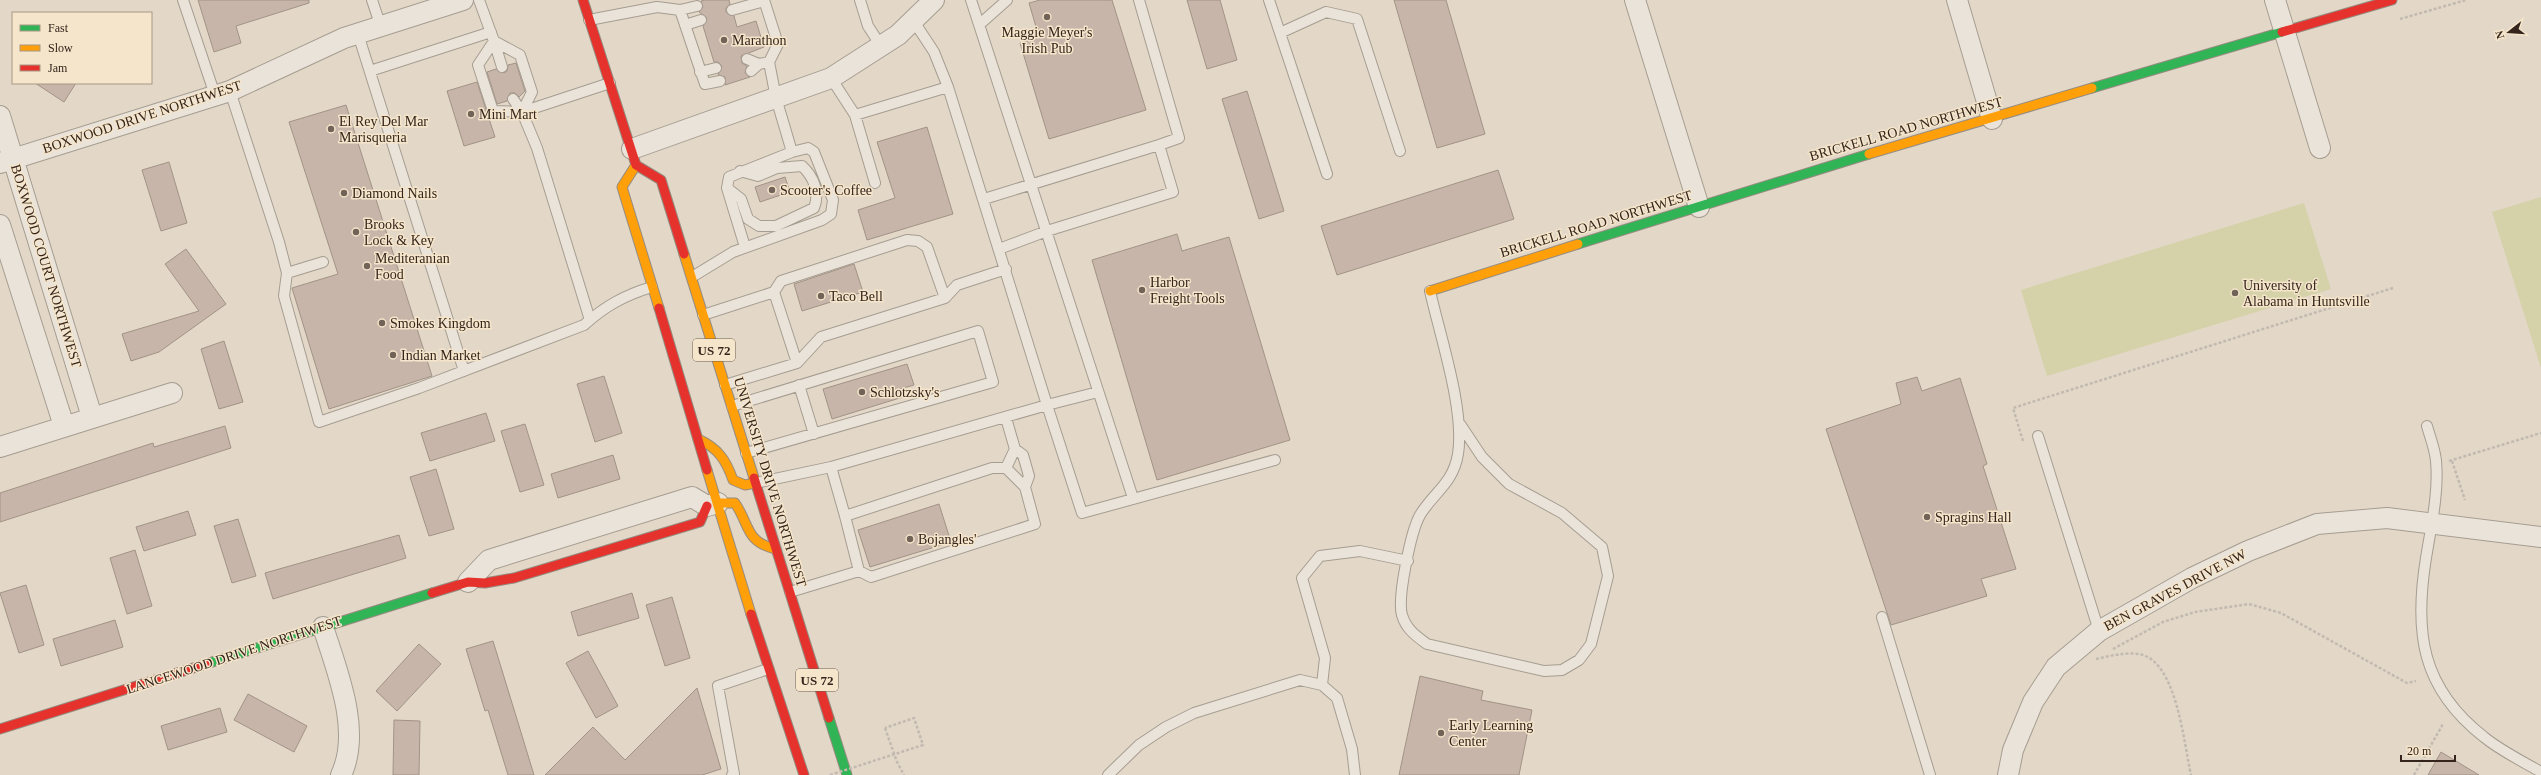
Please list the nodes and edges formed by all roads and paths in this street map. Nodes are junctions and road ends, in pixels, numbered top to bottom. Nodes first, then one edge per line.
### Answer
1 (183, 0) edge
2 (372, 0) edge
3 (462, 0) edge
4 (480, 0) edge
5 (583, 0) edge
6 (764, 0) edge
7 (860, 0) edge
8 (934, 0) edge
9 (971, 0) edge
10 (1007, 0) edge
11 (1139, 0) edge
12 (1269, 0) edge
13 (1635, 0) edge
14 (1957, 0) edge
15 (2275, 0) edge
16 (2392, 0) edge
17 (435, 4) edge
18 (697, 6) dead end
19 (680, 10) junction
20 (732, 10) dead end
21 (589, 20) junction
22 (701, 20) dead end
23 (913, 20) junction
24 (980, 24) junction
25 (685, 25) junction
26 (381, 27) junction
27 (1280, 33) junction
28 (2285, 33) junction
29 (358, 34) junction
30 (492, 36) junction
31 (881, 46) junction
32 (747, 59) dead end
33 (764, 63) junction
34 (502, 67) dead end
35 (716, 68) dead end
36 (370, 71) junction
37 (751, 71) dead end
38 (700, 72) junction
39 (831, 78) junction
40 (720, 81) dead end
41 (610, 83) junction
42 (948, 87) junction
43 (223, 93) junction
44 (776, 98) junction
45 (513, 99) dead end
46 (522, 112) junction
47 (855, 115) junction
48 (0, 116) edge
49 (1992, 119) junction
50 (1159, 145) junction
51 (2320, 148) dead end
52 (1400, 151) dead end
53 (792, 152) junction
54 (634, 157) junction
55 (7, 161) edge
56 (740, 171) junction
57 (1327, 174) dead end
58 (875, 183) dead end
59 (1032, 183) junction
60 (727, 188) junction
61 (984, 198) junction
62 (1699, 207) junction
63 (0, 225) edge
64 (1047, 231) junction
65 (745, 247) junction
66 (999, 248) junction
67 (323, 262) dead end
68 (1006, 269) junction
69 (287, 273) junction
70 (692, 277) junction
71 (652, 287) junction
72 (2393, 288) dead end
73 (1430, 291) joint
74 (774, 292) junction
75 (945, 298) junction
76 (703, 315) junction
77 (590, 320) junction
78 (797, 363) junction
79 (464, 371) junction
80 (725, 385) junction
81 (798, 385) junction
82 (1098, 392) junction
83 (172, 393) dead end
84 (1047, 405) junction
85 (732, 406) junction
86 (2013, 408) dead end
87 (92, 417) junction
88 (1006, 418) junction
89 (1460, 424) junction
90 (64, 426) junction
91 (2427, 426) dead end
92 (2541, 433) edge
93 (814, 434) junction
94 (2038, 436) dead end
95 (698, 439) junction
96 (0, 446) edge
97 (1015, 448) junction
98 (746, 453) junction
99 (1275, 460) dead end
100 (2436, 460) junction
101 (2452, 461) junction
102 (830, 467) junction
103 (1006, 468) junction
104 (755, 484) junction
105 (1025, 487) junction
106 (1133, 498) junction
107 (2465, 500) dead end
108 (712, 505) junction
109 (845, 516) junction
110 (2432, 523) junction
111 (2541, 537) edge
112 (775, 549) junction
113 (1408, 561) junction
114 (859, 570) junction
115 (468, 582) junction
116 (790, 592) junction
117 (1882, 617) dead end
118 (323, 626) junction
119 (2099, 631) junction
120 (2113, 649) dead end
121 (2091, 660) dead end
122 (768, 669) junction
123 (2416, 681) dead end
124 (1322, 685) junction
125 (2443, 724) dead end
126 (0, 729) edge
127 (2541, 772) edge
128 (341, 775) edge
129 (732, 775) edge
130 (804, 775) edge
131 (830, 775) edge
132 (847, 775) edge
133 (904, 775) edge
134 (1108, 775) edge
135 (1355, 775) edge
136 (1930, 775) edge
137 (2008, 775) edge
138 (2191, 775) edge
139 (2414, 775) edge

1 - 43 lane
2 - 26 lane
3 - 17 street, BOXWOOD DRIVE NORTHWEST
4 - 30 lane
5 - 21 main road
6 - 20 lane
6 - 33 lane
7 - 31 lane
8 - 23 street
9 - 24 lane
10 - 24 lane
11 - 50 lane
12 - 27 lane
13 - 62 street
14 - 49 street
15 - 28 street
16 - 28 main road, BRICKELL ROAD NORTHWEST
17 - 26 street, BOXWOOD DRIVE NORTHWEST
18 - 19 lane
19 - 21 lane
19 - 25 lane
21 - 41 main road
22 - 25 lane
23 - 31 street
23 - 42 lane
24 - 59 lane
25 - 38 lane
26 - 29 street, BOXWOOD DRIVE NORTHWEST
27 - 52 lane
27 - 57 lane
28 - 49 main road, BRICKELL ROAD NORTHWEST
28 - 51 street
29 - 36 lane
29 - 43 street, BOXWOOD DRIVE NORTHWEST
30 - 34 lane
30 - 36 lane
30 - 46 lane
30 - 46 lane
31 - 39 street
32 - 33 lane
33 - 37 lane
33 - 44 lane
35 - 38 lane
36 - 79 lane
38 - 40 lane
39 - 44 street
39 - 47 lane
41 - 46 lane
41 - 54 main road
42 - 47 lane
42 - 61 lane
43 - 55 street, BOXWOOD DRIVE NORTHWEST
43 - 69 lane
44 - 53 lane
44 - 54 street
45 - 46 lane
46 - 77 lane
47 - 58 lane
48 - 55 street, BOXWOOD COURT NORTHWEST
49 - 62 main road, BRICKELL ROAD NORTHWEST
50 - 59 lane
50 - 64 lane
53 - 56 lane
53 - 65 lane
54 - 70 main road, UNIVERSITY DRIVE NORTHWEST / US 72
54 - 71 main road, US 72
55 - 87 street, BOXWOOD COURT NORTHWEST
56 - 60 lane
56 - 60 lane
59 - 61 lane
59 - 64 lane
60 - 65 lane
61 - 66 lane
62 - 73 main road, BRICKELL ROAD NORTHWEST
63 - 90 street
64 - 66 lane
64 - 82 lane
65 - 70 lane
66 - 68 lane
67 - 69 lane
68 - 75 lane
68 - 84 lane
69 - 79 lane
70 - 76 main road, UNIVERSITY DRIVE NORTHWEST / US 72
71 - 77 lane
71 - 95 main road, US 72
72 - 86 path
73 - 89 lane
74 - 75 lane
74 - 76 lane
74 - 78 lane
75 - 78 lane
76 - 80 main road, UNIVERSITY DRIVE NORTHWEST / US 72
77 - 79 lane
78 - 80 lane
80 - 85 main road, UNIVERSITY DRIVE NORTHWEST / US 72
81 - 85 lane
81 - 93 lane
81 - 93 lane
82 - 84 lane
82 - 106 lane
83 - 87 street
84 - 88 lane
84 - 106 lane
85 - 98 main road, UNIVERSITY DRIVE NORTHWEST / US 72
87 - 90 street
88 - 97 lane
88 - 102 lane
89 - 113 lane
89 - 113 lane
90 - 96 street
91 - 100 lane
92 - 101 path
93 - 98 lane
94 - 119 lane
95 - 104 main road
95 - 108 main road, US 72
97 - 103 lane
97 - 105 lane
98 - 104 main road, UNIVERSITY DRIVE NORTHWEST / US 72
99 - 106 lane
100 - 101 path
100 - 110 lane
101 - 107 path
102 - 104 lane
102 - 109 lane
103 - 105 lane
103 - 109 lane
104 - 112 main road, UNIVERSITY DRIVE NORTHWEST / US 72
105 - 114 lane
108 - 112 main road
108 - 115 main road, LANCEWOOD DRIVE NORTHWEST
108 - 115 street, LANCEWOOD DRIVE NORTHWEST
108 - 122 main road, US 72
109 - 114 lane
110 - 111 street, BEN GRAVES DRIVE NW
110 - 119 street, BEN GRAVES DRIVE NW
110 - 127 lane
112 - 116 main road, UNIVERSITY DRIVE NORTHWEST / US 72
113 - 124 lane
114 - 116 lane
115 - 118 main road, LANCEWOOD DRIVE NORTHWEST
116 - 132 main road, UNIVERSITY DRIVE NORTHWEST / US 72
117 - 136 lane
118 - 126 main road, LANCEWOOD DRIVE NORTHWEST
118 - 128 street
119 - 137 street, BEN GRAVES DRIVE NW
120 - 123 path
121 - 138 path
122 - 129 lane
122 - 130 main road, US 72
124 - 134 lane
124 - 135 lane
125 - 139 path
131 - 133 path, bridge

